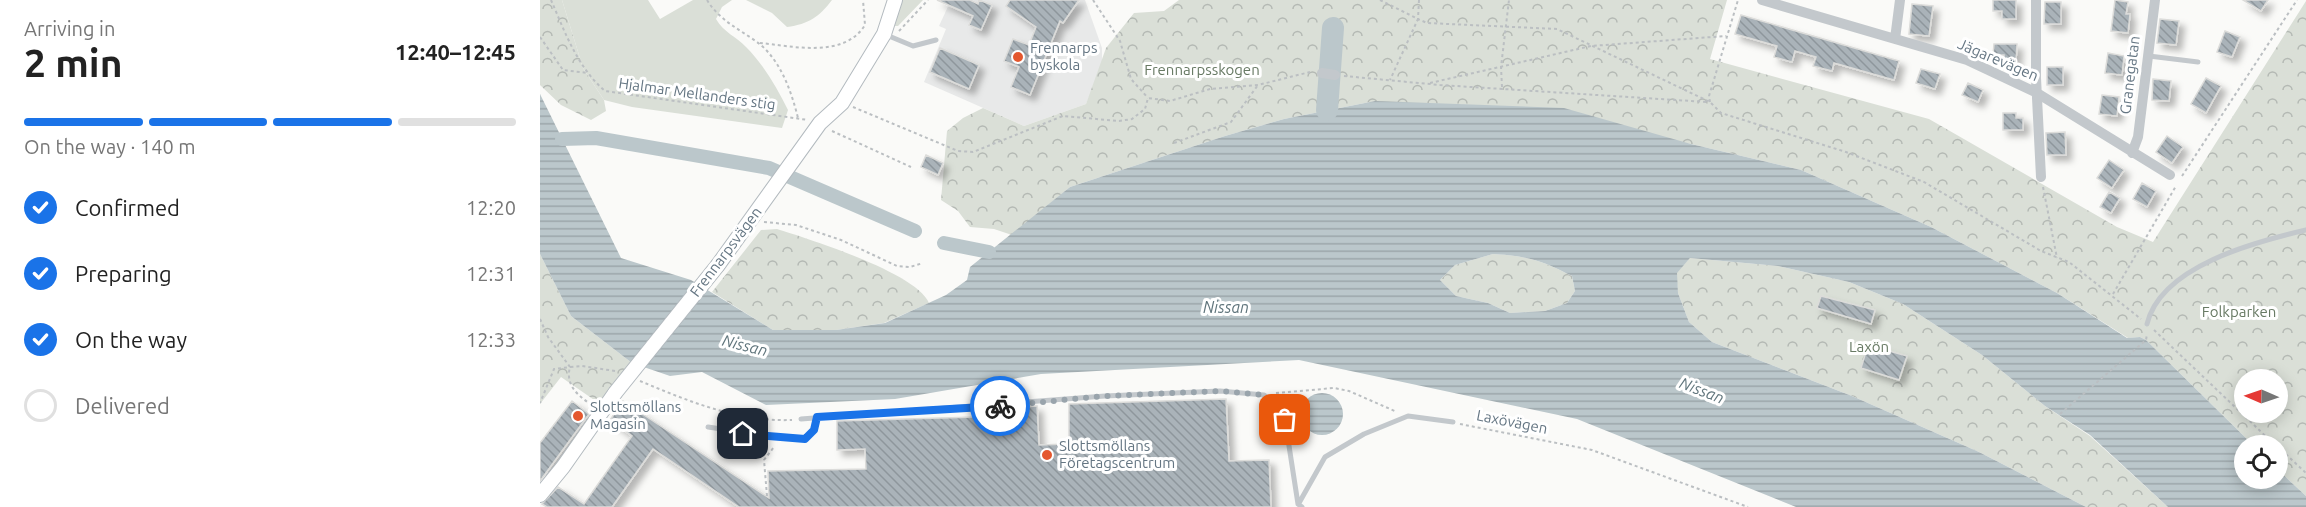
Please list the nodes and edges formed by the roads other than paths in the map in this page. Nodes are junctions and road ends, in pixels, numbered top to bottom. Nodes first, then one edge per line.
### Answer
1 (895, 0) edge
2 (1762, 0) edge
3 (1900, 0) edge
4 (2036, 0) edge
5 (2155, 0) edge
6 (889, 36) junction
7 (1895, 39) junction
8 (936, 40) dead end
9 (2148, 56) junction
10 (2198, 62) dead end
11 (1322, 74) road end
12 (1335, 75) road end
13 (2037, 93) junction
14 (2132, 153) junction
15 (2170, 175) dead end
16 (2041, 177) road end
17 (2306, 230) edge
18 (2147, 324) road end
19 (817, 417) junction
20 (801, 419) road end
21 (1453, 422) road end
22 (708, 427) dead end
23 (540, 495) edge
24 (1299, 506) edge

1 - 6 street, Frennarpsvägen
2 - 7 street, Jägarevägen
3 - 7 street
4 - 13 street
5 - 9 street, Granegatan
6 - 8 lane
6 - 23 street, Frennarpsvägen, bridge
7 - 13 street, Jägarevägen
9 - 10 lane
9 - 14 street, Granegatan
11 - 12 street
13 - 14 street, Jägarevägen
13 - 16 street
14 - 15 street, Jägarevägen
17 - 18 lane
19 - 20 lane
19 - 22 lane
19 - 24 lane
21 - 24 lane, Laxövägen

